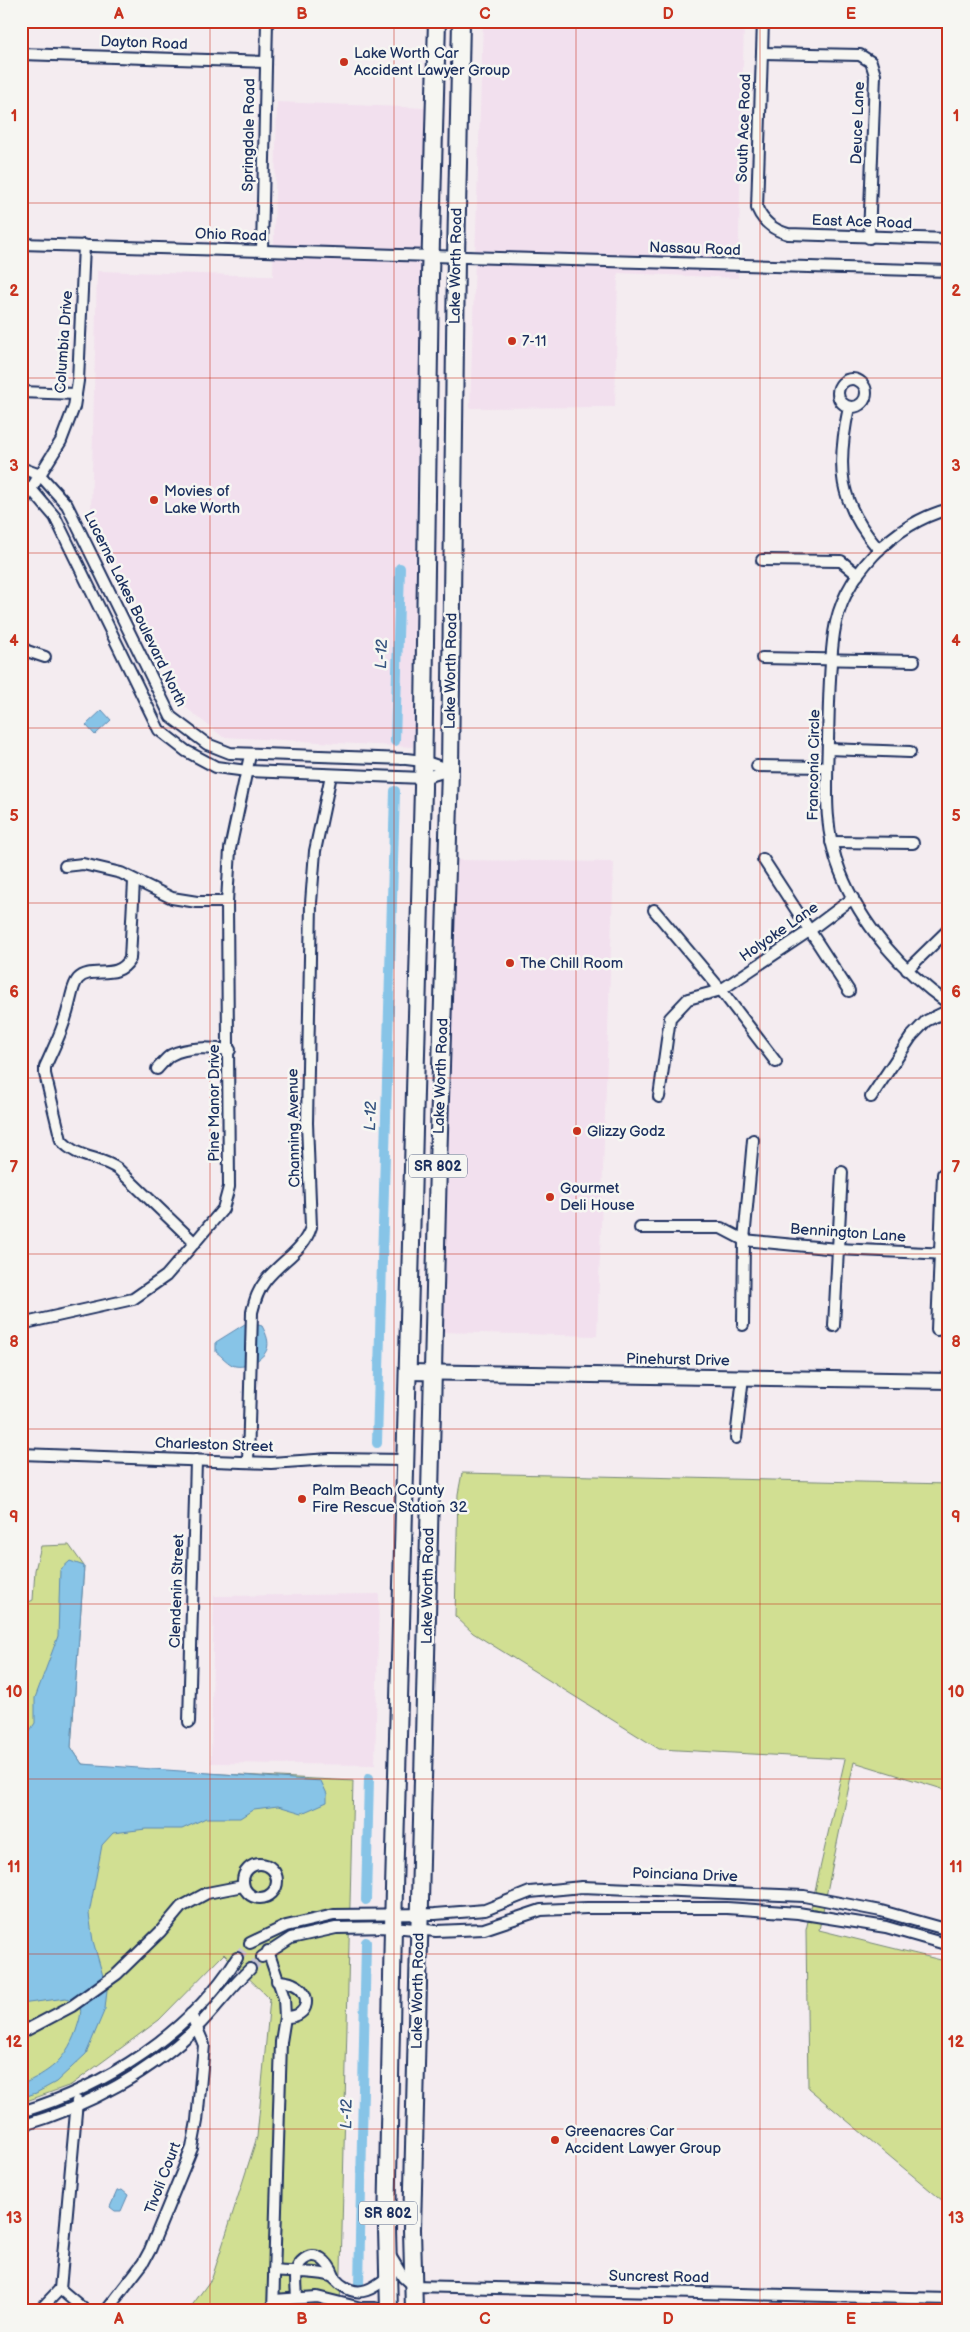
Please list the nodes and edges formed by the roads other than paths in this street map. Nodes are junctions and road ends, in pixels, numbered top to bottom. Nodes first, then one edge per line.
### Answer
1 (267, 21) edge
2 (437, 21) edge
3 (461, 21) edge
4 (763, 21) edge
5 (946, 21) edge
6 (949, 25) edge
7 (762, 53) junction
8 (21, 54) edge
9 (266, 62) junction
10 (775, 230) joint
11 (869, 238) junction
12 (949, 239) edge
13 (21, 244) edge
14 (84, 246) junction
15 (262, 250) junction
16 (442, 257) junction
17 (949, 271) edge
18 (21, 392) edge
19 (76, 394) junction
20 (849, 407) dead end
21 (21, 468) edge
22 (40, 475) junction
23 (21, 485) edge
24 (31, 489) junction
25 (21, 505) edge
26 (948, 512) edge
27 (879, 550) junction
28 (426, 552) junction
29 (762, 560) dead end
30 (858, 575) junction
31 (21, 646) edge
32 (45, 656) dead end
33 (762, 658) dead end
34 (832, 659) junction
35 (914, 661) dead end
36 (451, 701) junction
37 (828, 749) junction
38 (910, 752) dead end
39 (250, 755) junction
40 (423, 761) junction
41 (757, 766) dead end
42 (827, 767) junction
43 (450, 770) junction
44 (247, 772) junction
45 (331, 775) junction
46 (423, 778) junction
47 (831, 842) junction
48 (913, 843) dead end
49 (763, 859) dead end
50 (64, 866) dead end
51 (134, 881) junction
52 (853, 898) junction
53 (227, 902) junction
54 (654, 910) dead end
55 (949, 929) edge
56 (809, 931) junction
57 (907, 970) junction
58 (721, 990) junction
59 (849, 991) dead end
60 (949, 1004) edge
61 (949, 1010) edge
62 (230, 1050) junction
63 (776, 1062) dead end
64 (157, 1069) dead end
65 (659, 1097) dead end
66 (871, 1097) dead end
67 (414, 1119) junction
68 (753, 1140) dead end
69 (438, 1165) junction
70 (842, 1172) dead end
71 (943, 1174) dead end
72 (640, 1228) dead end
73 (744, 1240) junction
74 (195, 1243) junction
75 (837, 1249) junction
76 (944, 1254) edge
77 (21, 1324) edge
78 (744, 1325) dead end
79 (834, 1326) dead end
80 (937, 1330) dead end
81 (407, 1372) junction
82 (433, 1372) junction
83 (743, 1376) junction
84 (949, 1381) edge
85 (736, 1438) dead end
86 (21, 1454) edge
87 (196, 1460) junction
88 (406, 1460) junction
89 (248, 1462) junction
90 (189, 1722) dead end
91 (243, 1886) dead end
92 (393, 1920) junction
93 (303, 1921) junction
94 (420, 1922) junction
95 (949, 1930) edge
96 (307, 1934) junction
97 (250, 1943) tunnel mouth
98 (949, 1945) edge
99 (236, 1958) tunnel mouth
100 (250, 1969) tunnel mouth
101 (277, 1981) junction
102 (191, 2014) junction
103 (285, 2017) junction
104 (196, 2027) junction
105 (21, 2033) edge
106 (78, 2090) junction
107 (77, 2105) junction
108 (21, 2112) edge
109 (21, 2126) edge
110 (388, 2251) junction
111 (274, 2271) junction
112 (296, 2274) junction
113 (334, 2276) junction
114 (388, 2278) junction
115 (413, 2286) junction
116 (60, 2289) junction
117 (297, 2298) junction
118 (274, 2300) junction
119 (949, 2300) edge
120 (39, 2311) edge
121 (86, 2311) edge
122 (106, 2311) edge
123 (273, 2311) edge
124 (383, 2311) edge
125 (389, 2311) edge
126 (414, 2311) edge

1 - 9 street, Springdale Road
2 - 16 main road, Lake Worth Road / SR 802
3 - 16 main road, Lake Worth Road / SR 802
4 - 7 street, South Ace Road
5 - 6 street
7 - 10 street, South Ace Road
7 - 11 street, Deuce Lane
8 - 9 street, Dayton Road
9 - 15 street, Springdale Road
10 - 11 street, East Ace Road
11 - 12 street, East Ace Road
13 - 14 street, Ohio Road
14 - 15 street, Ohio Road
14 - 19 street, Columbia Drive
15 - 16 street, Ohio Road
16 - 17 street, Nassau Road
16 - 28 main road, Lake Worth Road / SR 802
16 - 36 main road, Lake Worth Road / SR 802
18 - 19 street
19 - 22 street, Columbia Drive
20 - 27 street
21 - 22 street, Lucerne Lakes Boulevard North
22 - 24 street, Columbia Drive
22 - 39 street, Lucerne Lakes Boulevard North
23 - 24 street, Lucerne Lakes Boulevard North
24 - 25 street, Columbia Drive
24 - 44 street, Lucerne Lakes Boulevard North
26 - 27 street, Franconia Circle
27 - 30 street, Franconia Circle
28 - 36 main road
28 - 40 main road, Lake Worth Road / SR 802
29 - 30 street
30 - 34 street, Franconia Circle
31 - 32 street
33 - 34 street
34 - 35 street
34 - 37 street, Franconia Circle
36 - 43 main road, Lake Worth Road / SR 802
37 - 38 street
37 - 42 street, Franconia Circle
39 - 40 street, Lucerne Lakes Boulevard North
39 - 44 street, Pine Manor Drive
40 - 43 street, Lucerne Lakes Boulevard North
40 - 46 main road, Lake Worth Road / SR 802
41 - 42 street
42 - 47 street, Franconia Circle
43 - 46 street, Lucerne Lakes Boulevard North
43 - 69 main road, Lake Worth Road / SR 802
44 - 45 street, Lucerne Lakes Boulevard North
44 - 53 street, Pine Manor Drive
45 - 46 street, Lucerne Lakes Boulevard North
45 - 89 street, Channing Avenue
46 - 67 main road, Lake Worth Road / SR 802
47 - 48 street
47 - 52 street, Franconia Circle
49 - 56 street
50 - 51 street
51 - 53 street
51 - 74 street
52 - 56 street, Holyoke Lane
52 - 57 street, Franconia Circle
53 - 62 street, Pine Manor Drive
54 - 58 street
55 - 57 street
56 - 58 street, Holyoke Lane
56 - 59 street
57 - 60 street, Franconia Circle
58 - 63 street
58 - 65 street, Holyoke Lane
61 - 66 street
62 - 64 street
62 - 74 street, Pine Manor Drive
67 - 69 main road
67 - 81 main road, Lake Worth Road / SR 802
68 - 73 street
69 - 82 main road, Lake Worth Road / SR 802
70 - 75 street
71 - 76 street
72 - 73 street
73 - 75 street, Bennington Lane
73 - 78 street
74 - 77 street, Pine Manor Drive
75 - 76 street, Bennington Lane
75 - 79 street
76 - 80 street
81 - 82 street, Pinehurst Drive
81 - 88 main road, Lake Worth Road / SR 802
82 - 83 street, Pinehurst Drive
82 - 94 main road, Lake Worth Road / SR 802
83 - 84 street, Pinehurst Drive
83 - 85 street
86 - 87 street, Charleston Street
87 - 89 street, Charleston Street
87 - 90 street, Clendenin Street
88 - 89 street, Charleston Street
88 - 92 main road, Lake Worth Road / SR 802
91 - 105 street
92 - 93 street
92 - 94 street
92 - 94 street
92 - 96 street
92 - 110 main road, Lake Worth Road / SR 802
93 - 96 street
93 - 97 street
94 - 95 street, Poinciana Drive
94 - 98 street
94 - 115 main road, Lake Worth Road / SR 802
96 - 101 street
99 - 102 street
100 - 104 street
101 - 103 street
101 - 103 street
102 - 104 street, Tivoli Court
102 - 106 street
103 - 111 street
104 - 107 street
104 - 122 street, Tivoli Court
106 - 107 street
106 - 108 street
107 - 109 street
107 - 116 street
110 - 114 main road, Lake Worth Road / SR 802
110 - 115 street
111 - 112 street
111 - 118 street
112 - 113 street
112 - 113 street
112 - 117 street
113 - 114 street
114 - 125 main road, Lake Worth Road / SR 802
115 - 119 street, Suncrest Road
115 - 126 main road, Lake Worth Road / SR 802
116 - 120 street
116 - 121 street
117 - 118 street
117 - 124 street
118 - 123 street

